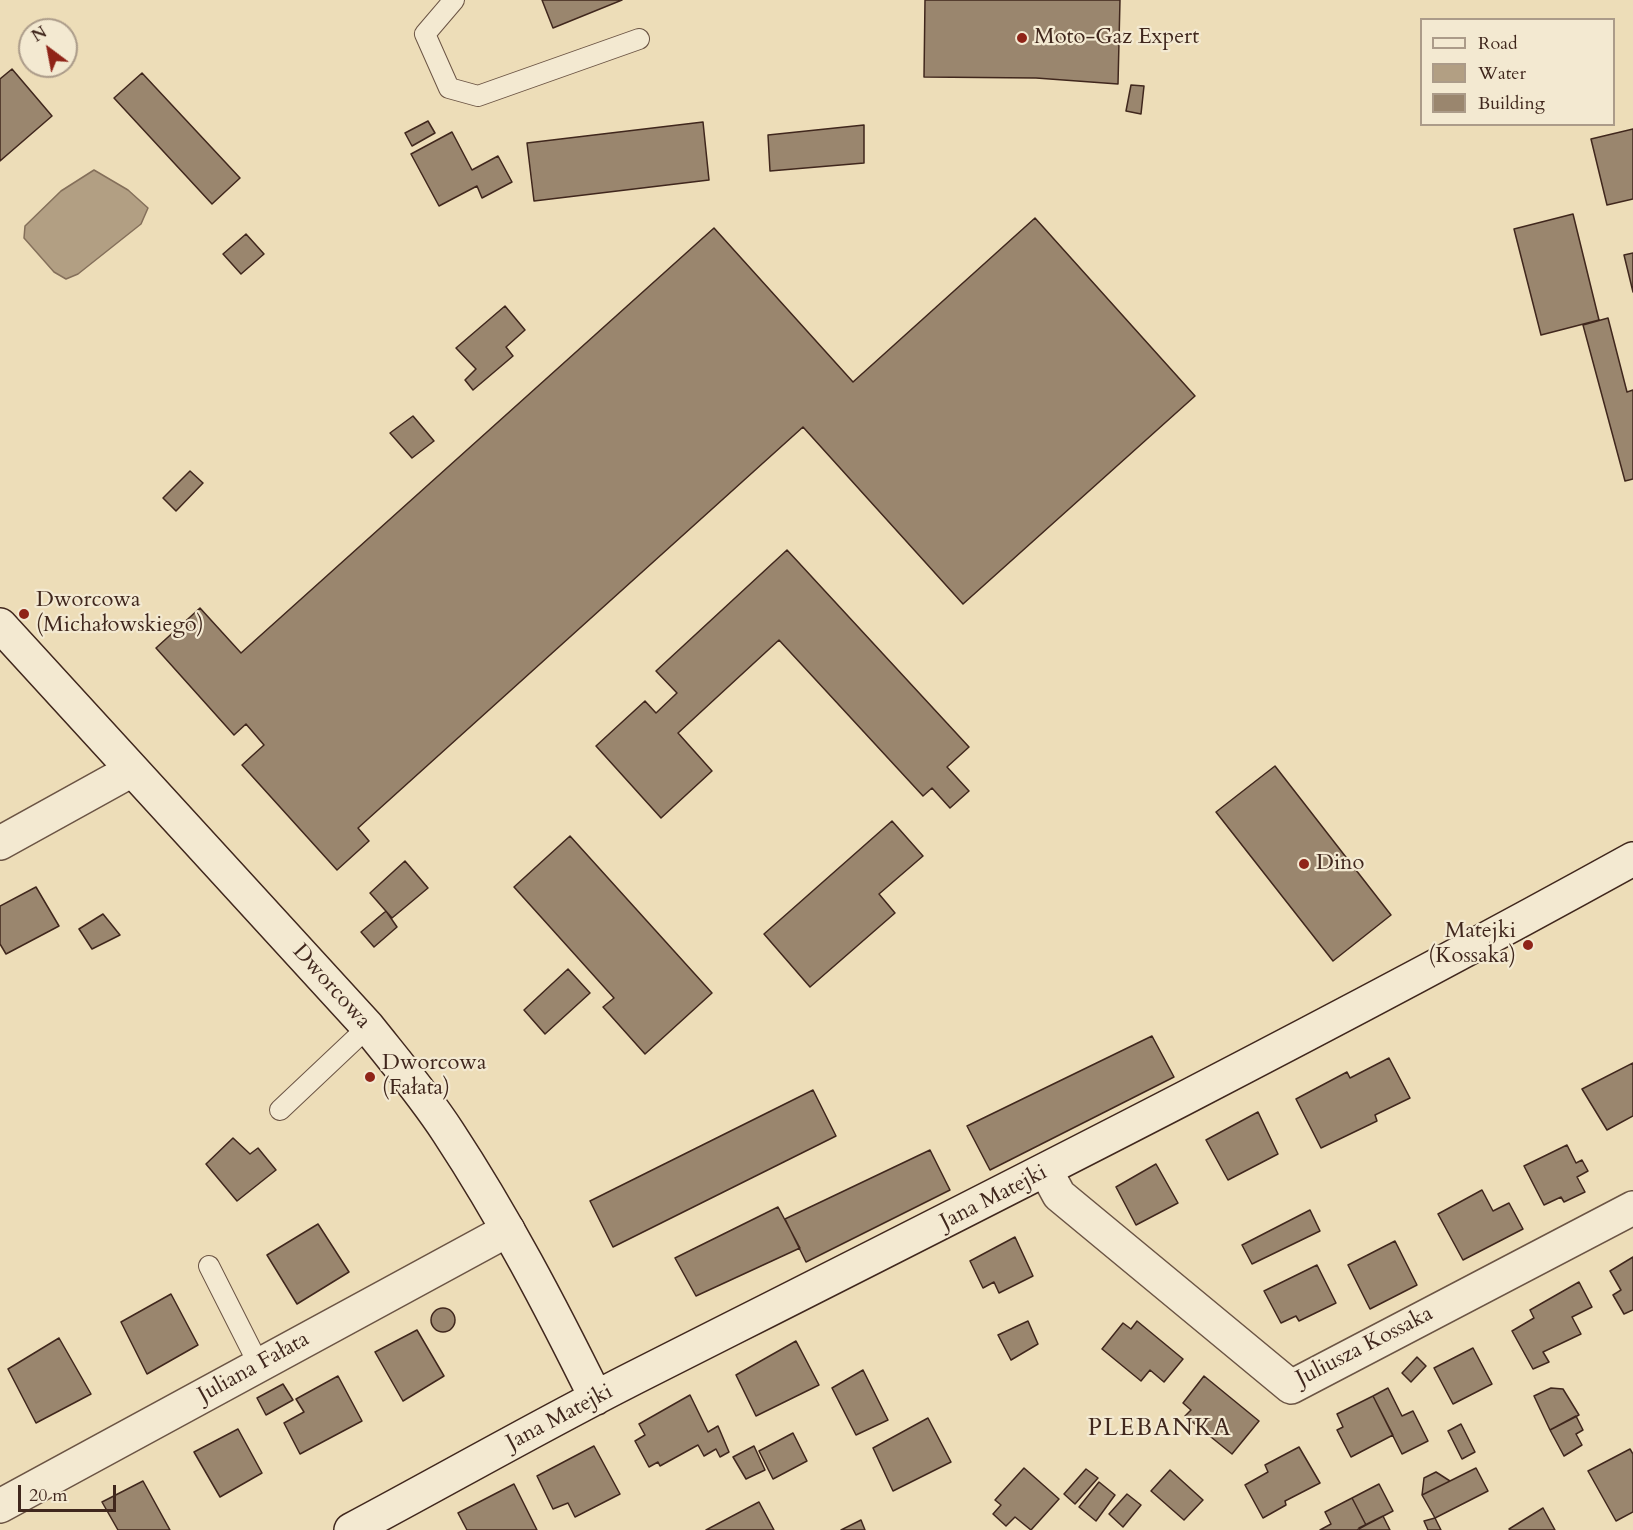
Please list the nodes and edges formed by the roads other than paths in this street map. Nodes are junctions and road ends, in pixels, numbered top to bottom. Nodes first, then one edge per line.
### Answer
1 (454, 0) edge
2 (639, 39) dead end
3 (0, 625) edge
4 (132, 770) junction
5 (0, 843) edge
6 (1633, 859) edge
7 (368, 1027) junction
8 (280, 1110) dead end
9 (1046, 1171) junction
10 (1633, 1208) edge
11 (508, 1230) junction
12 (209, 1266) dead end
13 (259, 1365) junction
14 (596, 1398) junction
15 (0, 1506) edge
16 (351, 1530) edge

1 - 2 lane
3 - 4 street, Dworcowa
4 - 5 street
4 - 7 street, Dworcowa
6 - 9 street, Jana Matejki
7 - 8 lane
7 - 11 street, Dworcowa
9 - 10 street, Juliusza Kossaka
9 - 14 street, Jana Matejki
11 - 13 street, Juliana Fałata
11 - 14 street, Dworcowa
12 - 13 lane
13 - 15 street, Juliana Fałata
14 - 16 street, Jana Matejki

